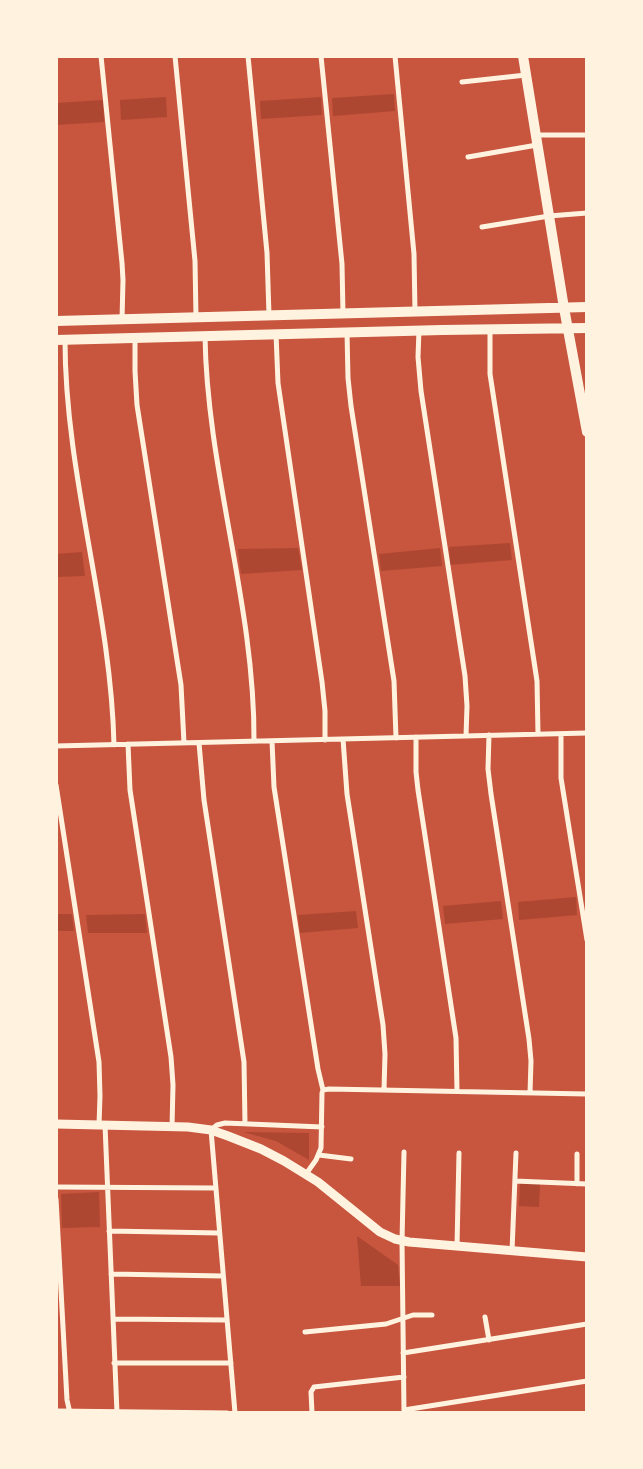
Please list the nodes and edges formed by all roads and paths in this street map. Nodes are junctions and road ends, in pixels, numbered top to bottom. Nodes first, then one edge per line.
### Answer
1 (101, 56) edge
2 (175, 56) edge
3 (248, 56) edge
4 (321, 56) edge
5 (395, 56) edge
6 (523, 56) edge
7 (526, 75) junction
8 (462, 82) dead end
9 (587, 135) edge
10 (537, 140) junction
11 (468, 157) dead end
12 (587, 213) edge
13 (549, 216) junction
14 (482, 227) dead end
15 (564, 308) junction
16 (587, 308) edge
17 (415, 312) junction
18 (343, 314) junction
19 (269, 316) junction
20 (196, 318) junction
21 (122, 320) junction
22 (56, 321) edge
23 (568, 328) junction
24 (587, 328) edge
25 (490, 329) junction
26 (419, 330) junction
27 (347, 332) junction
28 (276, 334) junction
29 (205, 336) junction
30 (135, 338) junction
31 (60, 340) edge
32 (587, 432) edge
33 (587, 733) edge
34 (538, 734) junction
35 (561, 734) junction
36 (490, 735) junction
37 (466, 736) junction
38 (416, 737) junction
39 (396, 738) junction
40 (343, 739) junction
41 (325, 740) junction
42 (254, 741) junction
43 (272, 741) junction
44 (199, 742) junction
45 (184, 743) junction
46 (114, 744) junction
47 (128, 744) junction
48 (56, 746) edge
49 (56, 785) edge
50 (587, 940) edge
51 (324, 1090) junction
52 (384, 1090) junction
53 (457, 1091) junction
54 (530, 1092) junction
55 (587, 1094) edge
56 (56, 1124) edge
57 (245, 1124) junction
58 (102, 1125) junction
59 (172, 1127) junction
60 (322, 1127) junction
61 (210, 1130) junction
62 (404, 1152) dead end
63 (459, 1153) dead end
64 (516, 1153) dead end
65 (318, 1154) junction
66 (577, 1154) dead end
67 (351, 1159) dead end
68 (306, 1174) junction
69 (515, 1181) junction
70 (577, 1184) junction
71 (587, 1184) edge
72 (56, 1187) edge
73 (108, 1187) junction
74 (216, 1188) junction
75 (56, 1199) edge
76 (109, 1231) junction
77 (219, 1233) junction
78 (402, 1241) junction
79 (456, 1246) junction
80 (512, 1251) junction
81 (587, 1257) edge
82 (111, 1274) junction
83 (223, 1276) junction
84 (432, 1315) dead end
85 (485, 1317) dead end
86 (403, 1318) junction
87 (113, 1319) junction
88 (227, 1320) junction
89 (587, 1324) edge
90 (306, 1332) dead end
91 (489, 1340) junction
92 (403, 1353) junction
93 (114, 1363) junction
94 (231, 1363) junction
95 (404, 1377) junction
96 (587, 1382) edge
97 (56, 1410) edge
98 (69, 1412) edge
99 (116, 1412) edge
100 (165, 1412) edge
101 (404, 1412) edge
102 (208, 1413) edge
103 (227, 1413) edge
104 (235, 1413) edge
105 (312, 1413) edge

1 - 21 street
2 - 20 street
3 - 19 street
4 - 18 street
5 - 17 street
6 - 7 main road
7 - 8 street
7 - 10 main road
9 - 10 street
10 - 11 street
10 - 13 main road
12 - 13 street
13 - 14 street
13 - 15 main road
15 - 16 main road
15 - 17 main road
15 - 23 main road
17 - 18 main road
18 - 19 main road
19 - 20 main road
20 - 21 main road
21 - 22 main road
23 - 24 main road
23 - 25 main road
23 - 32 main road
25 - 26 main road
25 - 34 street
26 - 27 main road
26 - 37 street
27 - 28 main road
27 - 39 street
28 - 29 main road
28 - 41 street
29 - 30 main road
29 - 42 street
30 - 31 main road
30 - 45 street
31 - 46 street
33 - 35 street
34 - 35 street
34 - 36 street
35 - 50 street
36 - 37 street
36 - 54 street
37 - 38 street
38 - 39 street
38 - 53 street
39 - 40 street
40 - 41 street
40 - 52 street
41 - 43 street
42 - 43 street
42 - 44 street
43 - 51 street
44 - 45 street
44 - 57 street
45 - 47 street
46 - 47 street
46 - 48 street
47 - 59 street
49 - 58 street
51 - 52 street
51 - 60 street
52 - 53 street
53 - 54 street
54 - 55 street
56 - 58 street
57 - 60 street
57 - 61 street
58 - 59 street
58 - 73 street
59 - 61 street
60 - 65 street
61 - 68 street
61 - 74 street
62 - 78 street
63 - 79 street
64 - 69 street
65 - 67 street
65 - 68 street
66 - 70 street
68 - 78 street
69 - 70 street
69 - 80 street
70 - 71 street
72 - 73 street
73 - 74 street
73 - 76 street
74 - 77 street
75 - 98 street
76 - 77 street
76 - 82 street
77 - 83 street
78 - 79 street
78 - 86 street
79 - 80 street
80 - 81 street
82 - 83 street
82 - 87 street
83 - 88 street
84 - 86 street
85 - 91 street
86 - 90 street
86 - 92 street
87 - 88 street
87 - 93 street
88 - 94 street
89 - 91 street
91 - 92 street
92 - 95 street
93 - 94 street
93 - 99 street
94 - 104 street
95 - 101 street
95 - 105 street
96 - 101 street
97 - 98 street
98 - 99 street
99 - 100 street
100 - 102 street
102 - 103 street

